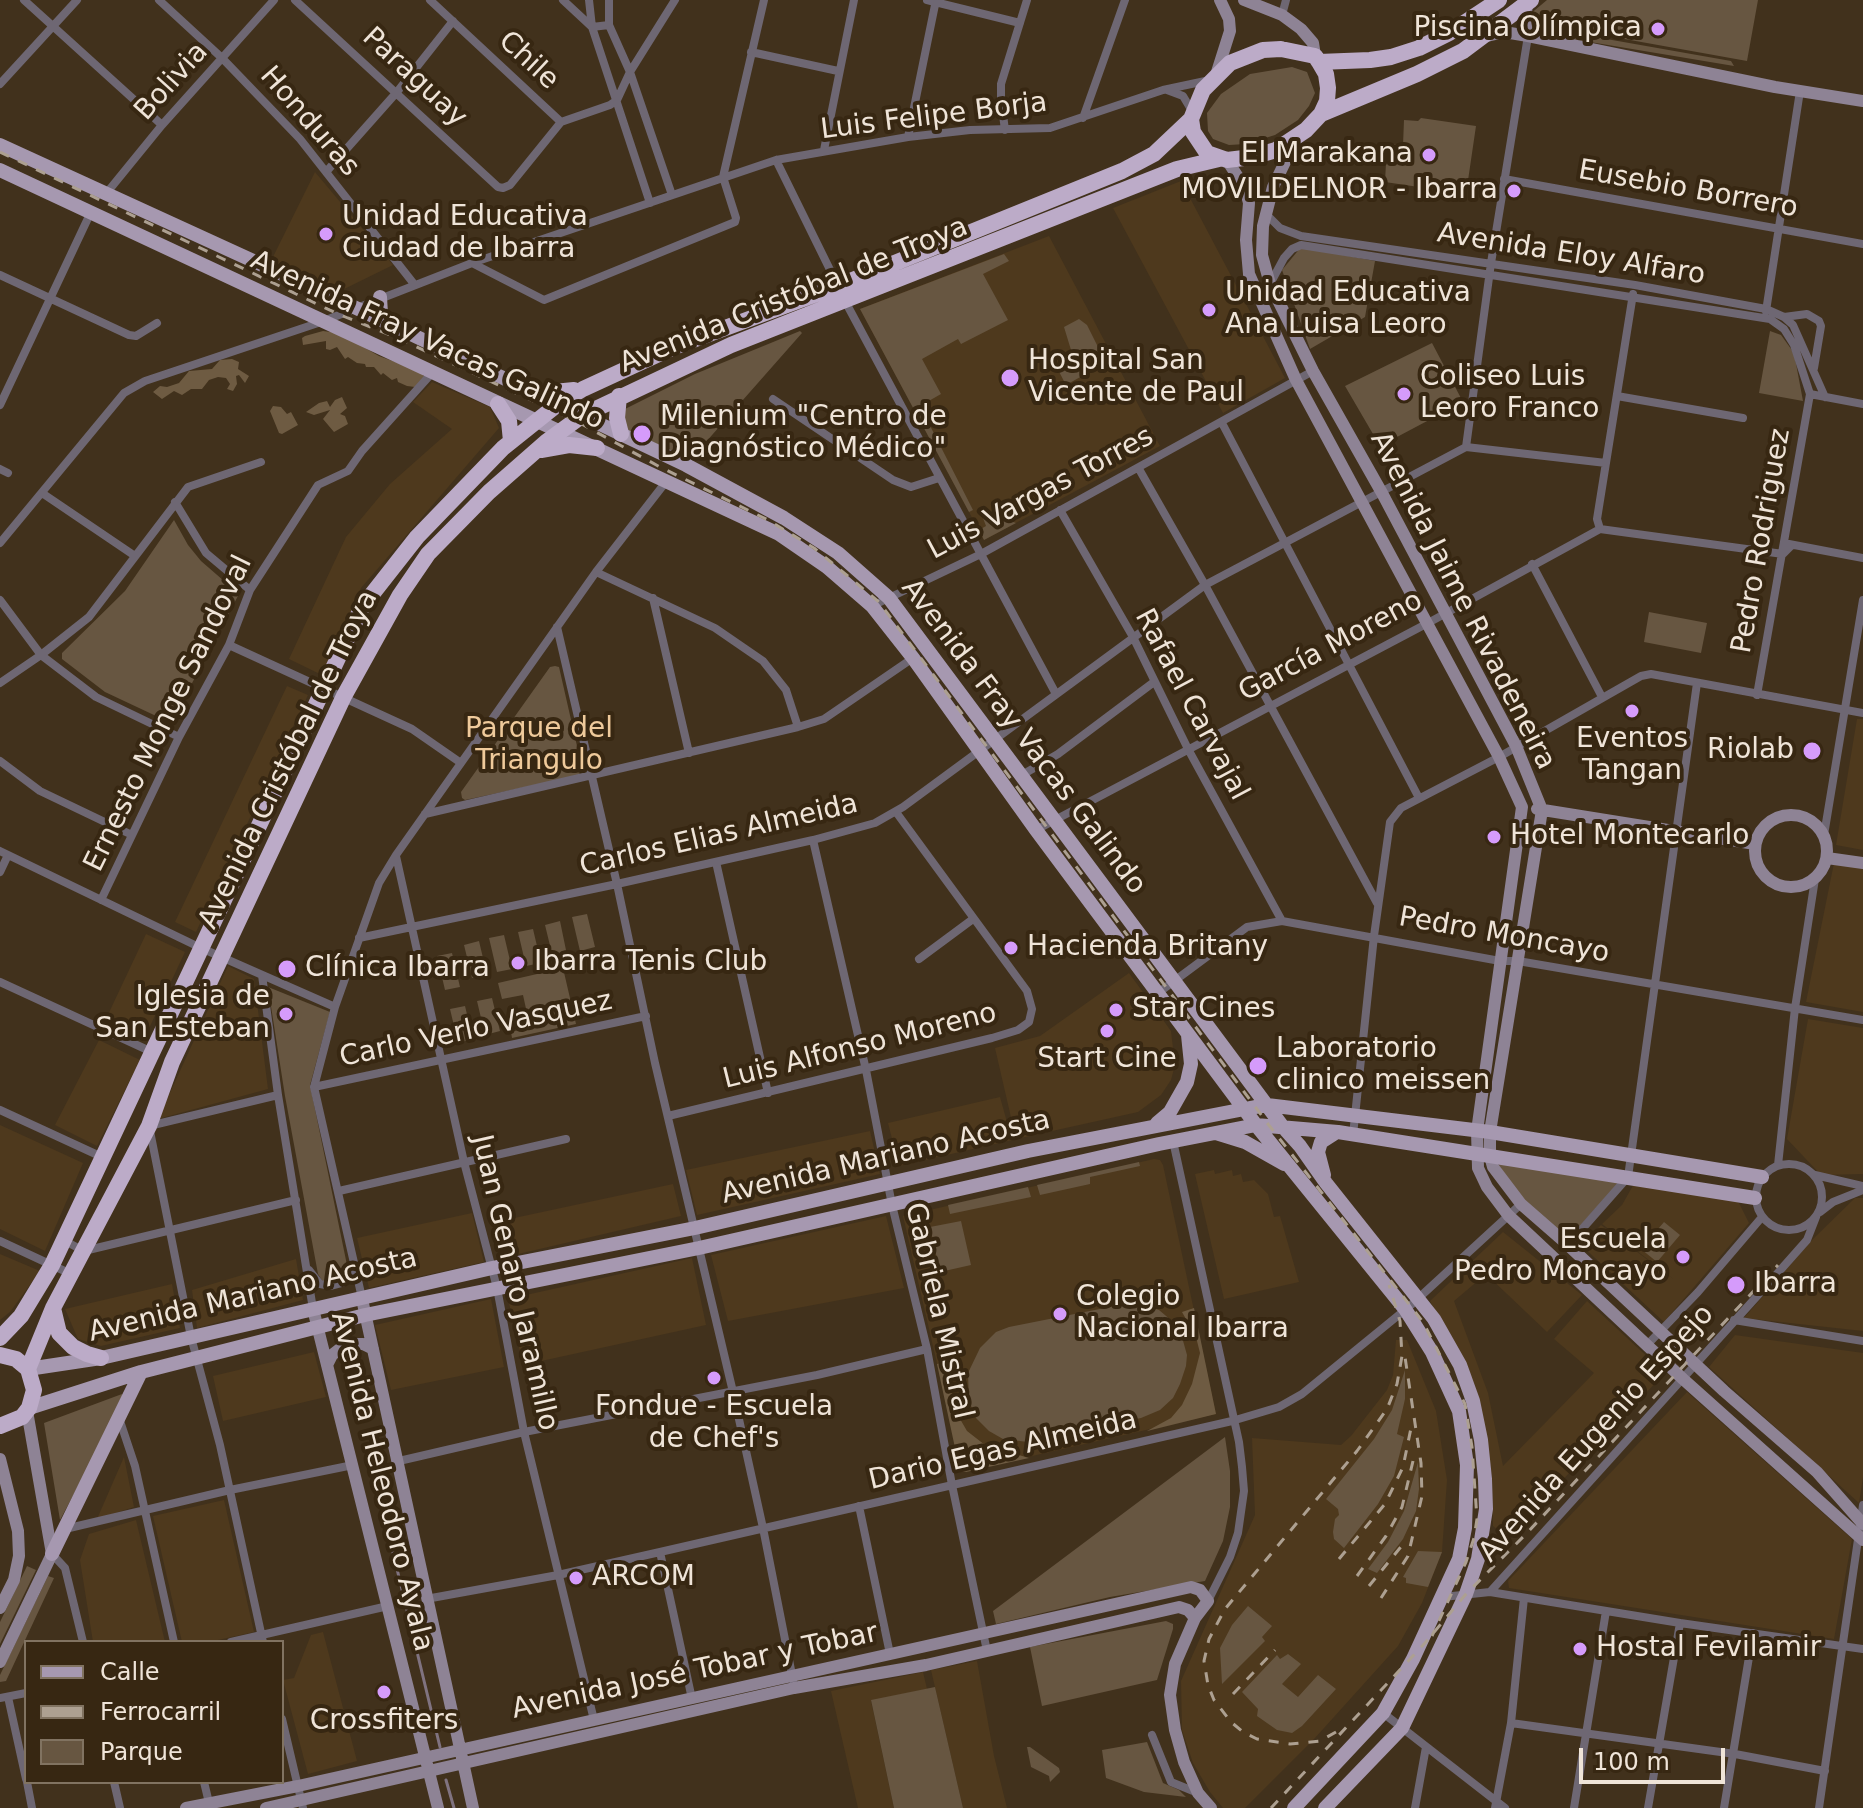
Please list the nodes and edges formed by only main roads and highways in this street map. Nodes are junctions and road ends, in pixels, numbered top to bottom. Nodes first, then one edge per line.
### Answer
1 (1496, 1) edge
2 (1529, 2) edge
3 (1317, 59) junction
4 (1321, 114) junction
5 (1192, 115) junction
6 (0, 145) edge
7 (1223, 160) junction
8 (0, 170) edge
9 (842, 294) junction
10 (380, 297) road end
11 (386, 323) junction
12 (583, 389) junction
13 (530, 391) junction
14 (619, 396) junction
15 (498, 404) junction
16 (558, 404) junction
17 (583, 415) junction
18 (536, 421) junction
19 (562, 431) junction
20 (621, 434) junction
21 (511, 441) junction
22 (597, 448) junction
23 (535, 452) junction
24 (1188, 1035) junction
25 (1267, 1105) junction
26 (1246, 1108) junction
27 (1155, 1125) junction
28 (1256, 1125) junction
29 (1283, 1127) junction
30 (1215, 1133) junction
31 (1345, 1134) junction
32 (1289, 1167) junction
33 (1762, 1177) road end
34 (1326, 1183) junction
35 (1755, 1198) road end
36 (53, 1308) junction
37 (0, 1338) edge
38 (0, 1355) edge
39 (101, 1358) junction
40 (28, 1369) junction
41 (141, 1372) junction
42 (28, 1410) junction
43 (0, 1426) edge
44 (52, 1554) road end
45 (1466, 1594) joint
46 (1294, 1808) edge
47 (1325, 1808) edge

1 - 3 highway
2 - 4 highway
3 - 4 highway
3 - 5 highway
4 - 7 highway
5 - 7 highway
5 - 9 highway, Avenida Cristóbal de Troya
6 - 11 main road, Avenida Fray Vacas Galindo
7 - 9 highway, Avenida Cristóbal de Troya
8 - 15 main road, Avenida Fray Vacas Galindo
9 - 12 highway, Avenida Cristóbal de Troya
9 - 14 highway, Avenida Cristóbal de Troya
10 - 11 main road
11 - 13 main road, Avenida Fray Vacas Galindo
12 - 13 highway
12 - 16 highway, Avenida Cristóbal de Troya
13 - 16 main road, Avenida Fray Vacas Galindo
14 - 17 highway, Avenida Cristóbal de Troya
14 - 20 highway
15 - 18 main road, Avenida Fray Vacas Galindo
15 - 21 highway
16 - 17 main road, Avenida Fray Vacas Galindo
16 - 18 highway, Avenida Cristóbal de Troya
17 - 19 highway, Avenida Cristóbal de Troya
17 - 20 main road, Avenida Fray Vacas Galindo
18 - 19 main road, Avenida Fray Vacas Galindo
18 - 21 highway, Avenida Cristóbal de Troya
19 - 22 main road, Avenida Fray Vacas Galindo
19 - 23 highway, Avenida Cristóbal de Troya
20 - 25 main road, Avenida Fray Vacas Galindo
21 - 37 highway, Avenida Cristóbal de Troya
22 - 23 highway
22 - 24 main road, Avenida Fray Vacas Galindo
23 - 36 highway, Avenida Cristóbal de Troya
24 - 26 main road, Avenida Fray Vacas Galindo
24 - 27 main road
25 - 26 main road, Avenida Mariano Acosta
25 - 29 main road, Avenida Fray Vacas Galindo
25 - 33 main road, Avenida Mariano Acosta
26 - 27 main road, Avenida Mariano Acosta
26 - 28 main road, Avenida Fray Vacas Galindo
27 - 39 main road, Avenida Mariano Acosta
28 - 29 main road, Avenida Mariano Acosta
28 - 30 main road, Avenida Mariano Acosta
28 - 32 main road, Avenida Fray Vacas Galindo
29 - 31 main road, Avenida Mariano Acosta
29 - 34 main road, Avenida Fray Vacas Galindo
30 - 32 main road
30 - 41 main road, Avenida Mariano Acosta
31 - 34 main road
31 - 35 main road, Avenida Mariano Acosta
32 - 46 main road, Avenida Fray Vacas Galindo
34 - 45 main road, Avenida Fray Vacas Galindo
36 - 39 highway
36 - 40 highway, Avenida Cristóbal de Troya
38 - 40 highway
39 - 40 main road, Avenida Mariano Acosta
40 - 42 highway
41 - 42 main road, Avenida Mariano Acosta
41 - 44 main road
42 - 43 highway
45 - 47 main road, Avenida Eugenio Espejo

